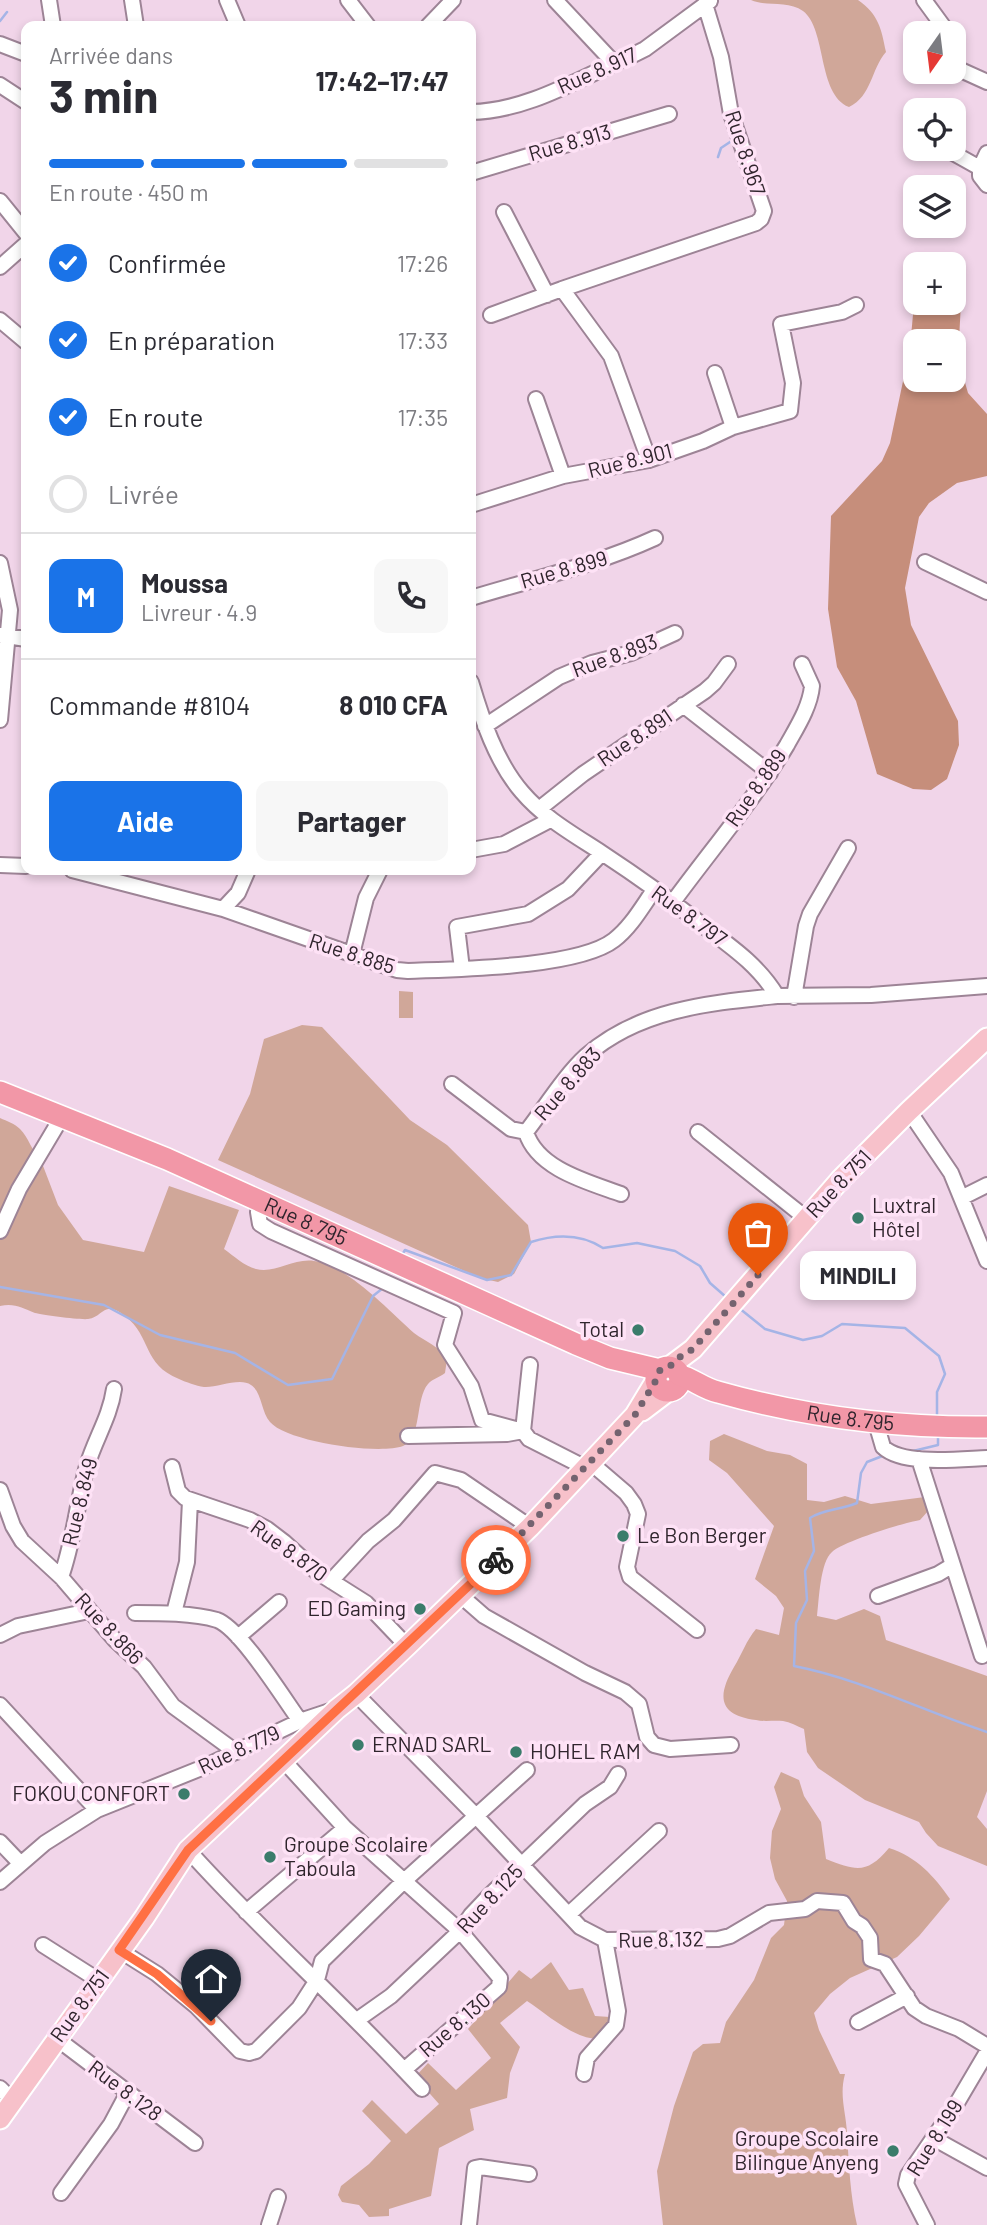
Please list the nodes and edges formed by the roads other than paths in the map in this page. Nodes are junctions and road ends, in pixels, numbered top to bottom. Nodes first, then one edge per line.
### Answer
1 (49, 0) edge
2 (132, 0) edge
3 (227, 0) edge
4 (348, 0) edge
5 (453, 0) edge
6 (555, 0) edge
7 (924, 0) edge
8 (701, 3) edge
9 (52, 21) edge
10 (135, 21) edge
11 (236, 21) edge
12 (364, 21) edge
13 (433, 21) edge
14 (939, 21) edge
15 (0, 44) edge
16 (21, 52) edge
17 (614, 63) junction
18 (966, 72) edge
19 (987, 82) edge
20 (0, 85) edge
21 (21, 99) edge
22 (476, 113) edge
23 (669, 114) dead end
24 (987, 153) edge
25 (966, 160) edge
26 (980, 168) junction
27 (476, 172) edge
28 (987, 185) edge
29 (0, 201) edge
30 (504, 212) dead end
31 (21, 227) edge
32 (21, 248) edge
33 (0, 267) edge
34 (562, 289) junction
35 (547, 295) junction
36 (856, 305) dead end
37 (491, 315) dead end
38 (0, 320) edge
39 (21, 338) edge
40 (715, 373) dead end
41 (536, 399) dead end
42 (733, 427) junction
43 (649, 460) junction
44 (563, 476) junction
45 (476, 503) edge
46 (654, 538) dead end
47 (925, 562) dead end
48 (0, 563) edge
49 (987, 592) edge
50 (476, 596) edge
51 (676, 633) dead end
52 (4, 636) edge
53 (727, 664) dead end
54 (802, 664) dead end
55 (683, 705) junction
56 (476, 707) edge
57 (0, 720) edge
58 (485, 726) junction
59 (770, 773) junction
60 (539, 809) junction
61 (550, 820) junction
62 (848, 848) dead end
63 (476, 849) edge
64 (602, 853) junction
65 (0, 865) edge
66 (21, 866) edge
67 (91, 875) edge
68 (246, 875) edge
69 (378, 875) edge
70 (654, 890) junction
71 (673, 902) junction
72 (223, 909) junction
73 (352, 954) junction
74 (462, 969) junction
75 (987, 986) edge
76 (777, 996) junction
77 (794, 997) junction
78 (987, 1038) edge
79 (452, 1084) dead end
80 (0, 1092) edge
81 (909, 1111) junction
82 (63, 1115) junction
83 (526, 1132) junction
84 (698, 1132) dead end
85 (987, 1185) edge
86 (621, 1194) dead end
87 (963, 1197) junction
88 (260, 1201) junction
89 (807, 1219) junction
90 (0, 1231) edge
91 (987, 1261) edge
92 (530, 1365) dead end
93 (667, 1379) junction
94 (114, 1389) dead end
95 (876, 1423) junction
96 (987, 1427) edge
97 (523, 1431) junction
98 (408, 1436) dead end
99 (987, 1458) edge
100 (919, 1459) junction
101 (588, 1466) junction
102 (172, 1467) dead end
103 (0, 1490) edge
104 (190, 1501) junction
105 (530, 1527) junction
106 (953, 1565) junction
107 (61, 1577) junction
108 (331, 1581) junction
109 (460, 1595) junction
110 (878, 1596) dead end
111 (279, 1602) dead end
112 (89, 1611) junction
113 (135, 1612) dead end
114 (174, 1614) junction
115 (697, 1630) dead end
116 (0, 1635) edge
117 (238, 1637) junction
118 (407, 1646) junction
119 (982, 1656) dead end
120 (356, 1694) junction
121 (0, 1705) edge
122 (337, 1709) junction
123 (300, 1721) junction
124 (731, 1745) dead end
125 (236, 1752) junction
126 (283, 1760) junction
127 (527, 1770) dead end
128 (618, 1774) dead end
129 (97, 1810) junction
130 (476, 1815) junction
131 (345, 1828) junction
132 (659, 1831) dead end
133 (0, 1842) edge
134 (188, 1850) junction
135 (20, 1863) junction
136 (522, 1865) junction
137 (0, 1881) edge
138 (404, 1881) junction
139 (246, 1912) junction
140 (569, 1914) junction
141 (460, 1931) junction
142 (606, 1940) junction
143 (43, 1945) dead end
144 (119, 1950) junction
145 (98, 1980) junction
146 (317, 1980) junction
147 (907, 1996) junction
148 (357, 2020) junction
149 (858, 2022) dead end
150 (56, 2038) junction
151 (987, 2046) edge
152 (987, 2052) edge
153 (404, 2070) junction
154 (584, 2074) dead end
155 (422, 2089) dead end
156 (6, 2094) edge
157 (127, 2094) junction
158 (0, 2119) edge
159 (933, 2138) junction
160 (195, 2143) dead end
161 (987, 2168) edge
162 (529, 2174) dead end
163 (61, 2193) dead end
164 (278, 2197) dead end
165 (269, 2225) edge
166 (469, 2225) edge
167 (927, 2225) edge

1 - 9 street
2 - 10 street
3 - 11 street
4 - 12 street
5 - 13 street
6 - 17 street
7 - 14 street
8 - 17 street, Rue 8.917
8 - 34 street, Rue 8.967
15 - 16 street
17 - 22 street, Rue 8.917
18 - 19 street
20 - 21 street
23 - 27 street, Rue 8.913
24 - 26 street
25 - 26 street
26 - 28 street
29 - 31 street
30 - 35 street
32 - 33 street
34 - 35 street
34 - 43 street
35 - 37 street
36 - 42 street, Rue 8.901
38 - 39 street
40 - 42 street
41 - 44 street
42 - 43 street, Rue 8.901
43 - 44 street, Rue 8.901
44 - 45 street, Rue 8.901
46 - 50 street, Rue 8.899
47 - 49 street
48 - 52 street
51 - 58 street, Rue 8.893
52 - 57 street
53 - 55 street, Rue 8.891
54 - 59 street, Rue 8.889
55 - 59 street
55 - 60 street, Rue 8.891
56 - 58 street, Rue 8.797
58 - 60 street, Rue 8.797
59 - 71 street, Rue 8.889
60 - 61 street, Rue 8.797
61 - 63 street
61 - 64 street, Rue 8.797
62 - 77 street
64 - 70 street, Rue 8.797
64 - 74 street
65 - 66 street
67 - 72 street, Rue 8.885
68 - 72 street
69 - 73 street
70 - 71 street, Rue 8.797
70 - 74 street, Rue 8.885
71 - 76 street, Rue 8.797
72 - 73 street, Rue 8.885
73 - 74 street, Rue 8.885
75 - 77 street
76 - 77 street
76 - 83 street, Rue 8.883
78 - 81 main road, Rue 8.751
79 - 83 street, Rue 8.883
80 - 82 highway, Rue 8.795
81 - 87 street
81 - 89 main road, Rue 8.751
82 - 88 highway, Rue 8.795
82 - 90 street
83 - 86 street
84 - 89 street
85 - 87 street
87 - 91 street
88 - 93 highway, Rue 8.795
88 - 97 street
89 - 93 main road, Rue 8.751
92 - 97 street
93 - 95 highway, Rue 8.795
93 - 101 main road, Rue 8.751
94 - 107 street, Rue 8.849
95 - 96 highway, Rue 8.795
95 - 100 street
97 - 98 street
97 - 101 street
99 - 100 street
100 - 106 street
101 - 105 main road, Rue 8.751
101 - 115 street
102 - 104 street
103 - 107 street, Rue 8.866
104 - 108 street, Rue 8.870
104 - 114 street
105 - 108 street
105 - 109 main road, Rue 8.751
106 - 110 street
106 - 119 street
107 - 112 street, Rue 8.866
108 - 118 street, Rue 8.870
109 - 118 main road, Rue 8.751
109 - 124 street
111 - 117 street
112 - 116 street
112 - 125 street, Rue 8.866
113 - 114 street
114 - 117 street
117 - 123 street
118 - 120 main road, Rue 8.751
120 - 122 main road, Rue 8.751
120 - 130 street, Rue 8.132
121 - 129 street
122 - 123 street, Rue 8.779
122 - 126 main road, Rue 8.751
123 - 125 street, Rue 8.779
125 - 129 street, Rue 8.779
126 - 131 street, Rue 8.130
126 - 134 main road, Rue 8.751
127 - 130 street
128 - 136 street, Rue 8.125
129 - 135 street, Rue 8.779
130 - 136 street, Rue 8.132
130 - 138 street
131 - 138 street, Rue 8.130
131 - 139 street
132 - 140 street
133 - 135 street
134 - 139 street, Rue 8.130
134 - 144 main road, Rue 8.751
135 - 137 street, Rue 8.779
136 - 140 street, Rue 8.132
136 - 141 street, Rue 8.125
138 - 141 street, Rue 8.130
138 - 146 street
139 - 146 street, Rue 8.130
140 - 142 street, Rue 8.132
141 - 148 street, Rue 8.125
141 - 153 street, Rue 8.130
142 - 147 street, Rue 8.132
142 - 154 street
143 - 145 street
144 - 145 main road, Rue 8.751
144 - 146 street
145 - 150 main road, Rue 8.751
146 - 148 street, Rue 8.130
147 - 149 street
147 - 151 street, Rue 8.132
148 - 153 street, Rue 8.130
150 - 156 main road, Rue 8.751
150 - 157 street, Rue 8.128
152 - 159 street, Rue 8.199
153 - 155 street
156 - 158 main road, Rue 8.751
157 - 160 street, Rue 8.128
157 - 163 street
159 - 161 street
159 - 167 street, Rue 8.199
162 - 166 street
164 - 165 street

